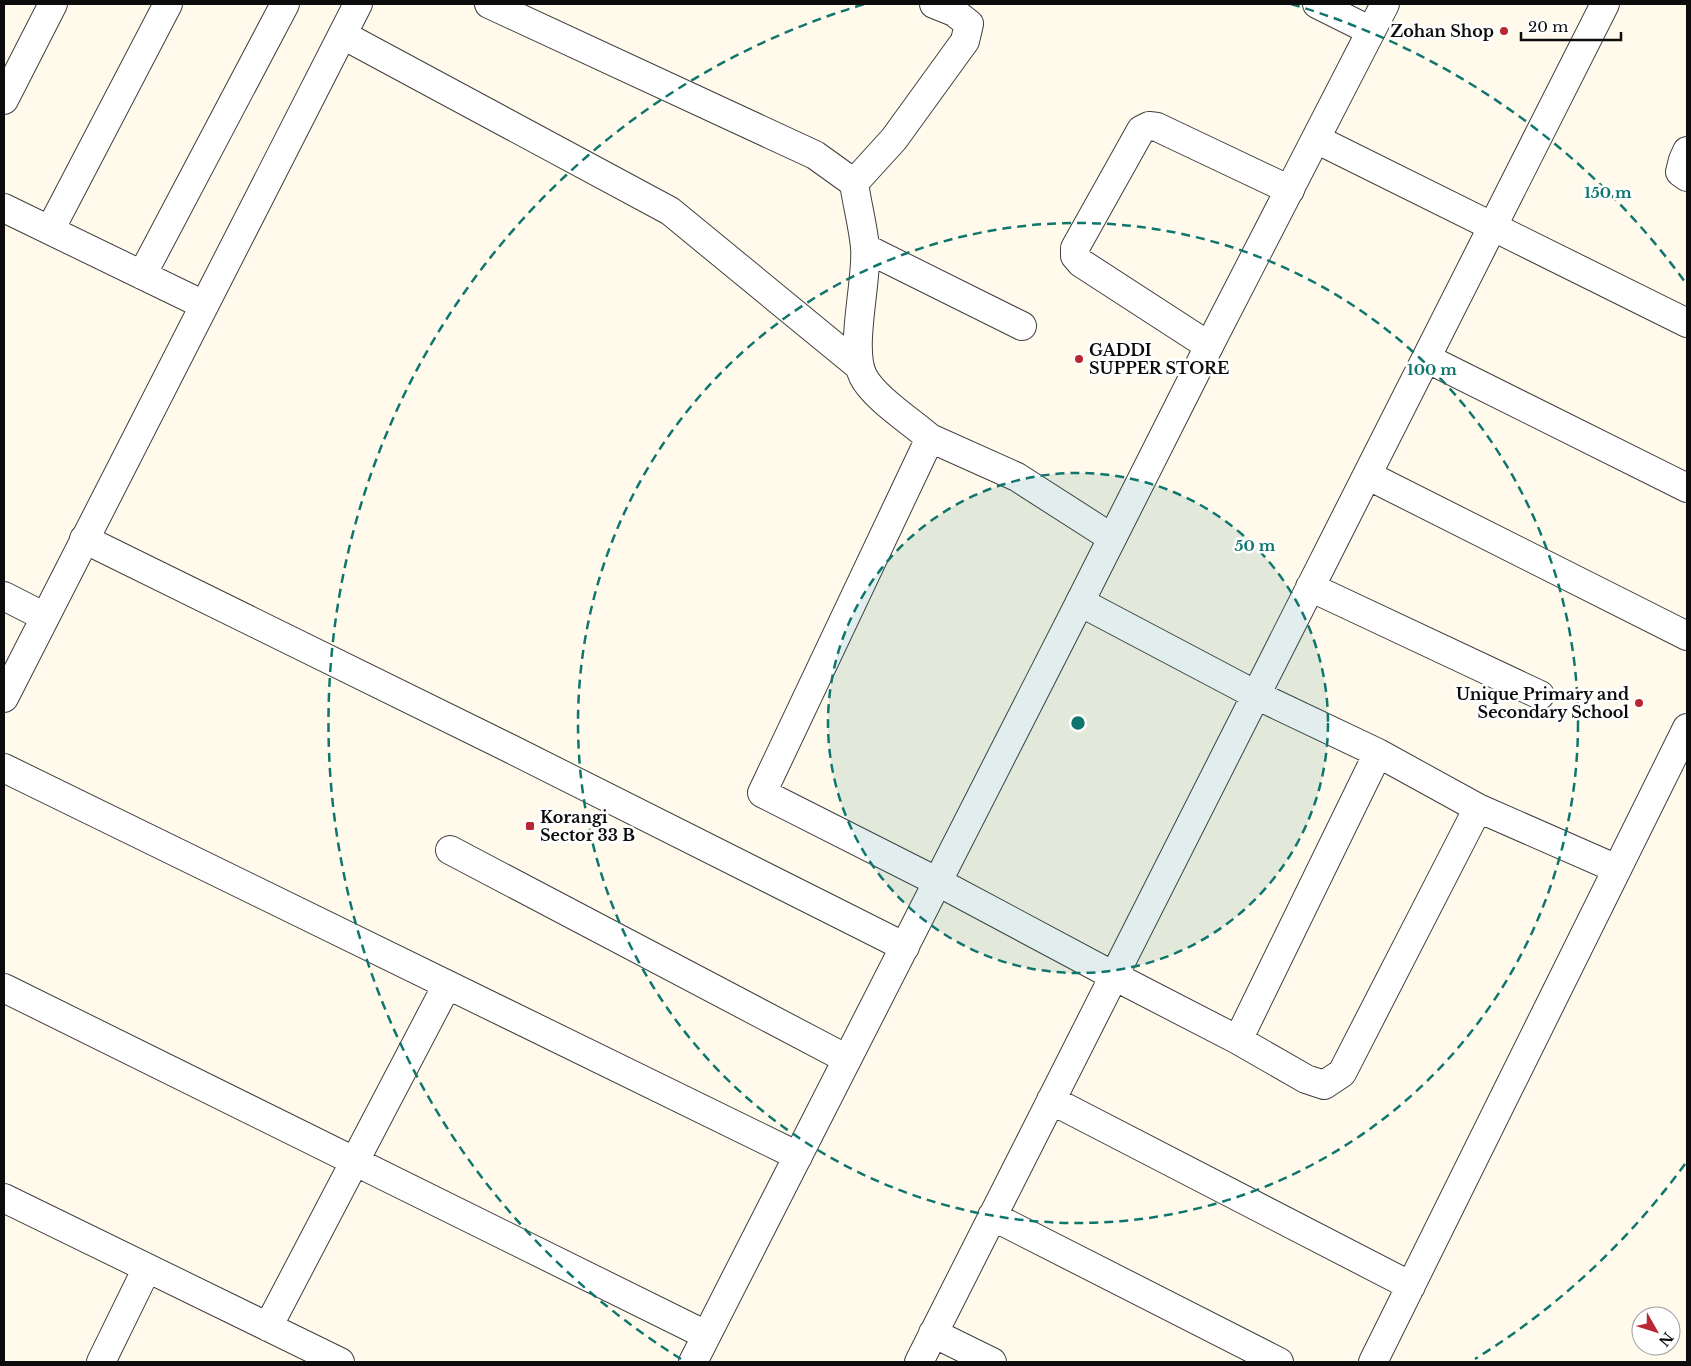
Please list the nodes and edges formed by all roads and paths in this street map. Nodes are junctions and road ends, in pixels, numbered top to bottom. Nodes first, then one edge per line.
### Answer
1 (53, 4) edge
2 (168, 4) edge
3 (285, 4) edge
4 (358, 4) edge
5 (489, 4) edge
6 (934, 4) edge
7 (1317, 4) edge
8 (1386, 4) edge
9 (1605, 4) edge
10 (1371, 31) junction
11 (344, 35) junction
12 (4, 100) edge
13 (1316, 139) junction
14 (1687, 151) edge
15 (1687, 177) edge
16 (854, 183) junction
17 (1290, 190) junction
18 (4, 208) edge
19 (1492, 228) junction
20 (50, 230) junction
21 (865, 248) junction
22 (142, 275) junction
23 (204, 305) junction
24 (1687, 323) edge
25 (1022, 326) dead end
26 (1209, 346) junction
27 (1426, 358) junction
28 (860, 367) junction
29 (930, 438) junction
30 (1367, 476) junction
31 (1687, 488) edge
32 (1112, 538) junction
33 (84, 539) junction
34 (1310, 587) junction
35 (4, 596) edge
36 (1080, 602) junction
37 (45, 617) junction
38 (1687, 636) edge
39 (1256, 694) junction
40 (1540, 695) dead end
41 (4, 698) edge
42 (1687, 728) edge
43 (1378, 753) junction
44 (4, 768) edge
45 (1478, 808) junction
46 (450, 850) dead end
47 (1617, 869) junction
48 (938, 882) junction
49 (905, 947) junction
50 (1114, 976) junction
51 (447, 985) junction
52 (4, 988) edge
53 (1238, 1040) junction
54 (847, 1059) junction
55 (1051, 1100) junction
56 (798, 1156) junction
57 (354, 1161) junction
58 (4, 1198) edge
59 (992, 1216) junction
60 (147, 1268) junction
61 (1411, 1286) junction
62 (268, 1327) junction
63 (934, 1333) junction
64 (699, 1354) edge
65 (101, 1362) edge
66 (340, 1362) edge
67 (919, 1362) edge
68 (992, 1362) edge
69 (1279, 1362) edge
70 (1373, 1362) edge

1 - 12 street
2 - 20 street
3 - 22 street
4 - 11 street
5 - 16 street
6 - 16 street
7 - 10 street
8 - 10 street
9 - 19 street
10 - 13 street
11 - 23 street
11 - 28 street
13 - 17 street
13 - 19 street
14 - 15 street
16 - 21 street
17 - 26 street
17 - 26 street
18 - 20 street
19 - 24 street
19 - 27 street
20 - 22 street
21 - 25 street
21 - 28 street
22 - 23 street
23 - 33 street
26 - 32 street
27 - 30 street
27 - 31 street
28 - 29 street
29 - 32 street
29 - 48 street
30 - 34 street
30 - 38 street
32 - 36 street
33 - 37 street
33 - 49 street
34 - 39 street
34 - 40 street
35 - 37 street
36 - 39 street
36 - 48 street
37 - 41 street
39 - 43 street
39 - 50 street
42 - 47 street
43 - 45 street
43 - 53 street
44 - 51 street
45 - 47 street
45 - 53 street
46 - 54 street
47 - 61 street
48 - 49 street
48 - 50 street
49 - 54 street
50 - 53 street
50 - 55 street
51 - 56 street
51 - 57 street
52 - 57 street
54 - 56 street
55 - 59 street
55 - 61 street
56 - 64 street
57 - 62 street
57 - 64 street
58 - 60 street
59 - 63 street
59 - 69 street
60 - 62 street
60 - 65 street
61 - 70 street
62 - 66 street
63 - 67 street
63 - 68 street

